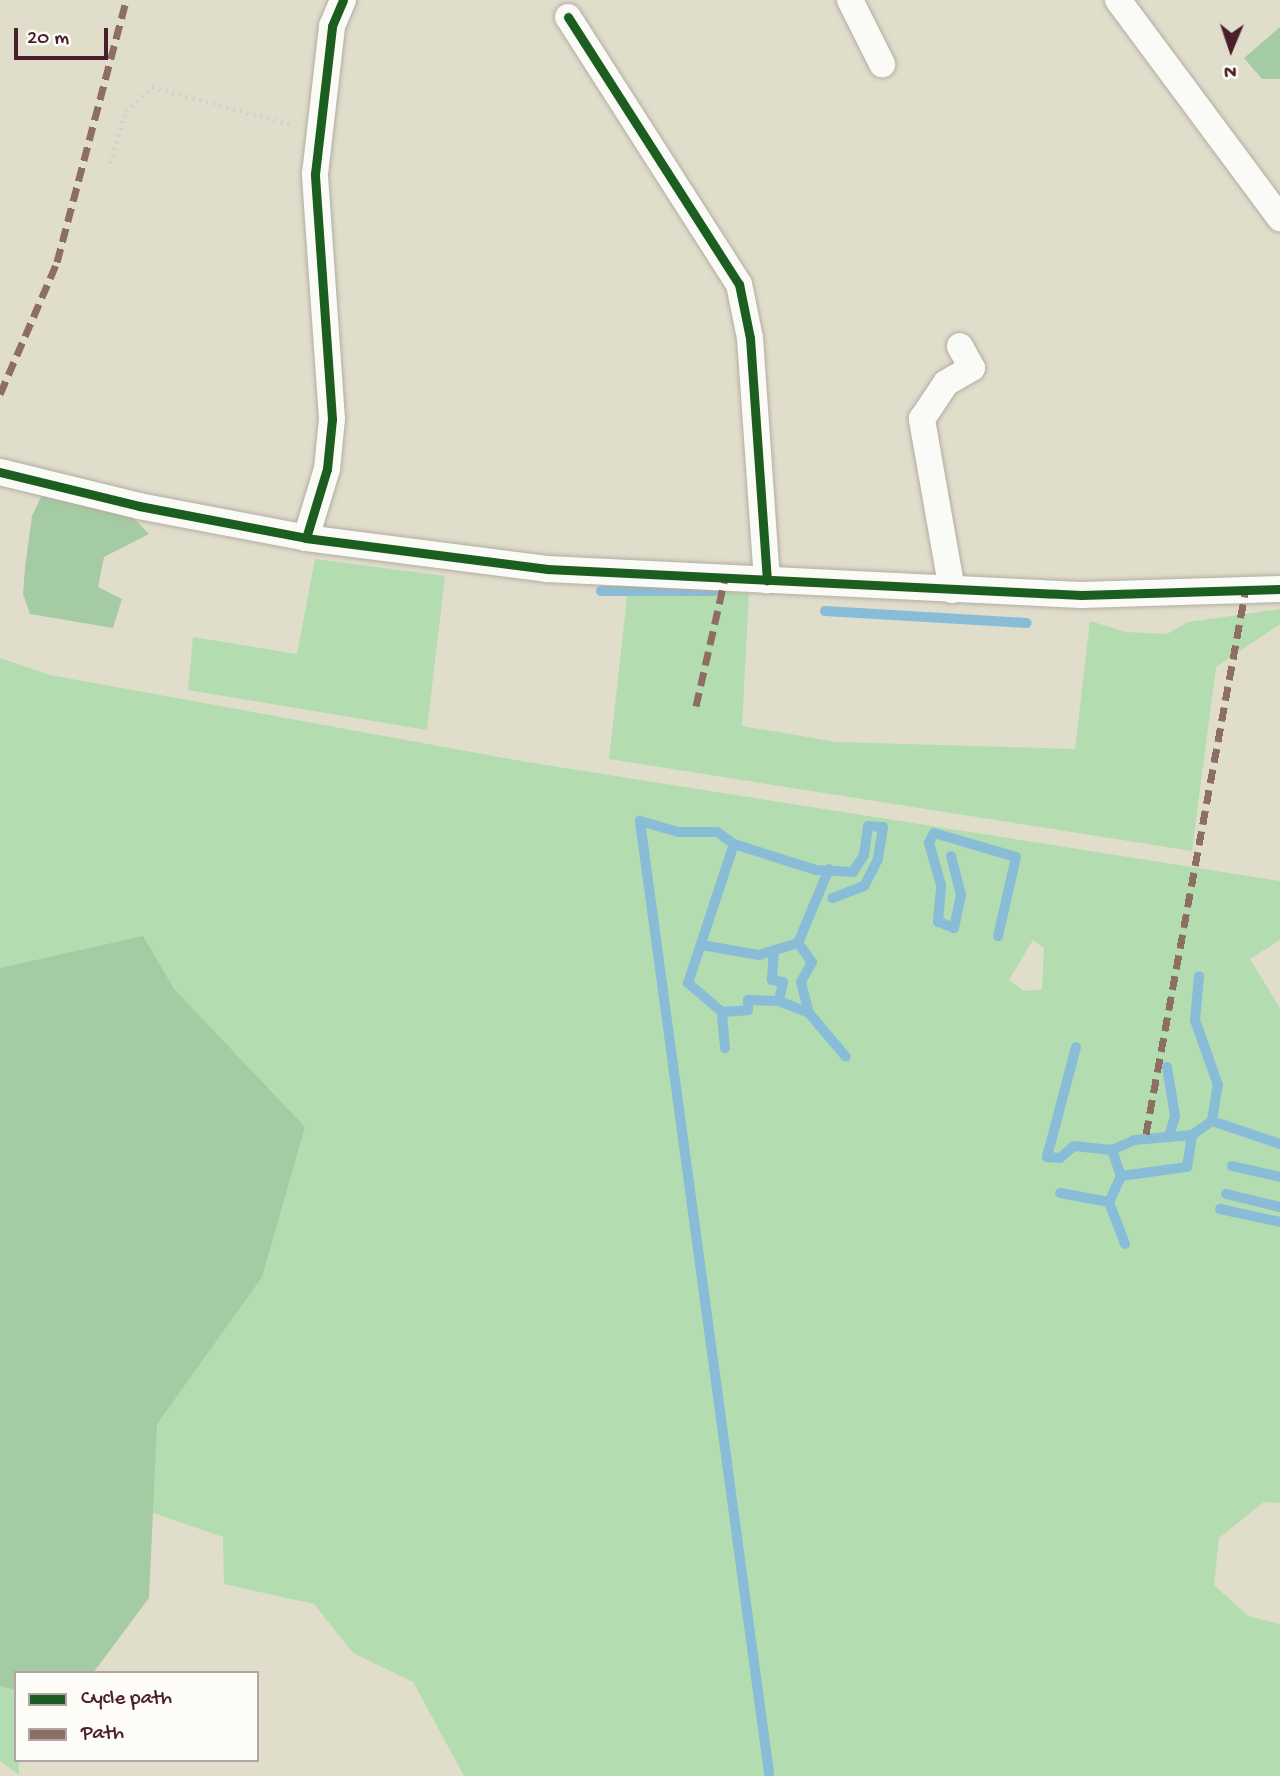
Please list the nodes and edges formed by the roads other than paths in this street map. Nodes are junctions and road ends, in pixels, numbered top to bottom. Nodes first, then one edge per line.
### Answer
1 (343, 0) edge
2 (850, 0) edge
3 (1118, 0) edge
4 (568, 17) dead end
5 (882, 64) dead end
6 (1280, 218) edge
7 (960, 346) dead end
8 (0, 472) edge
9 (306, 538) junction
10 (767, 580) junction
11 (1280, 589) edge
12 (952, 590) junction

1 - 9 street
2 - 5 street
3 - 6 street
4 - 10 street
7 - 12 street
8 - 9 street
9 - 10 street
10 - 12 street
11 - 12 street

